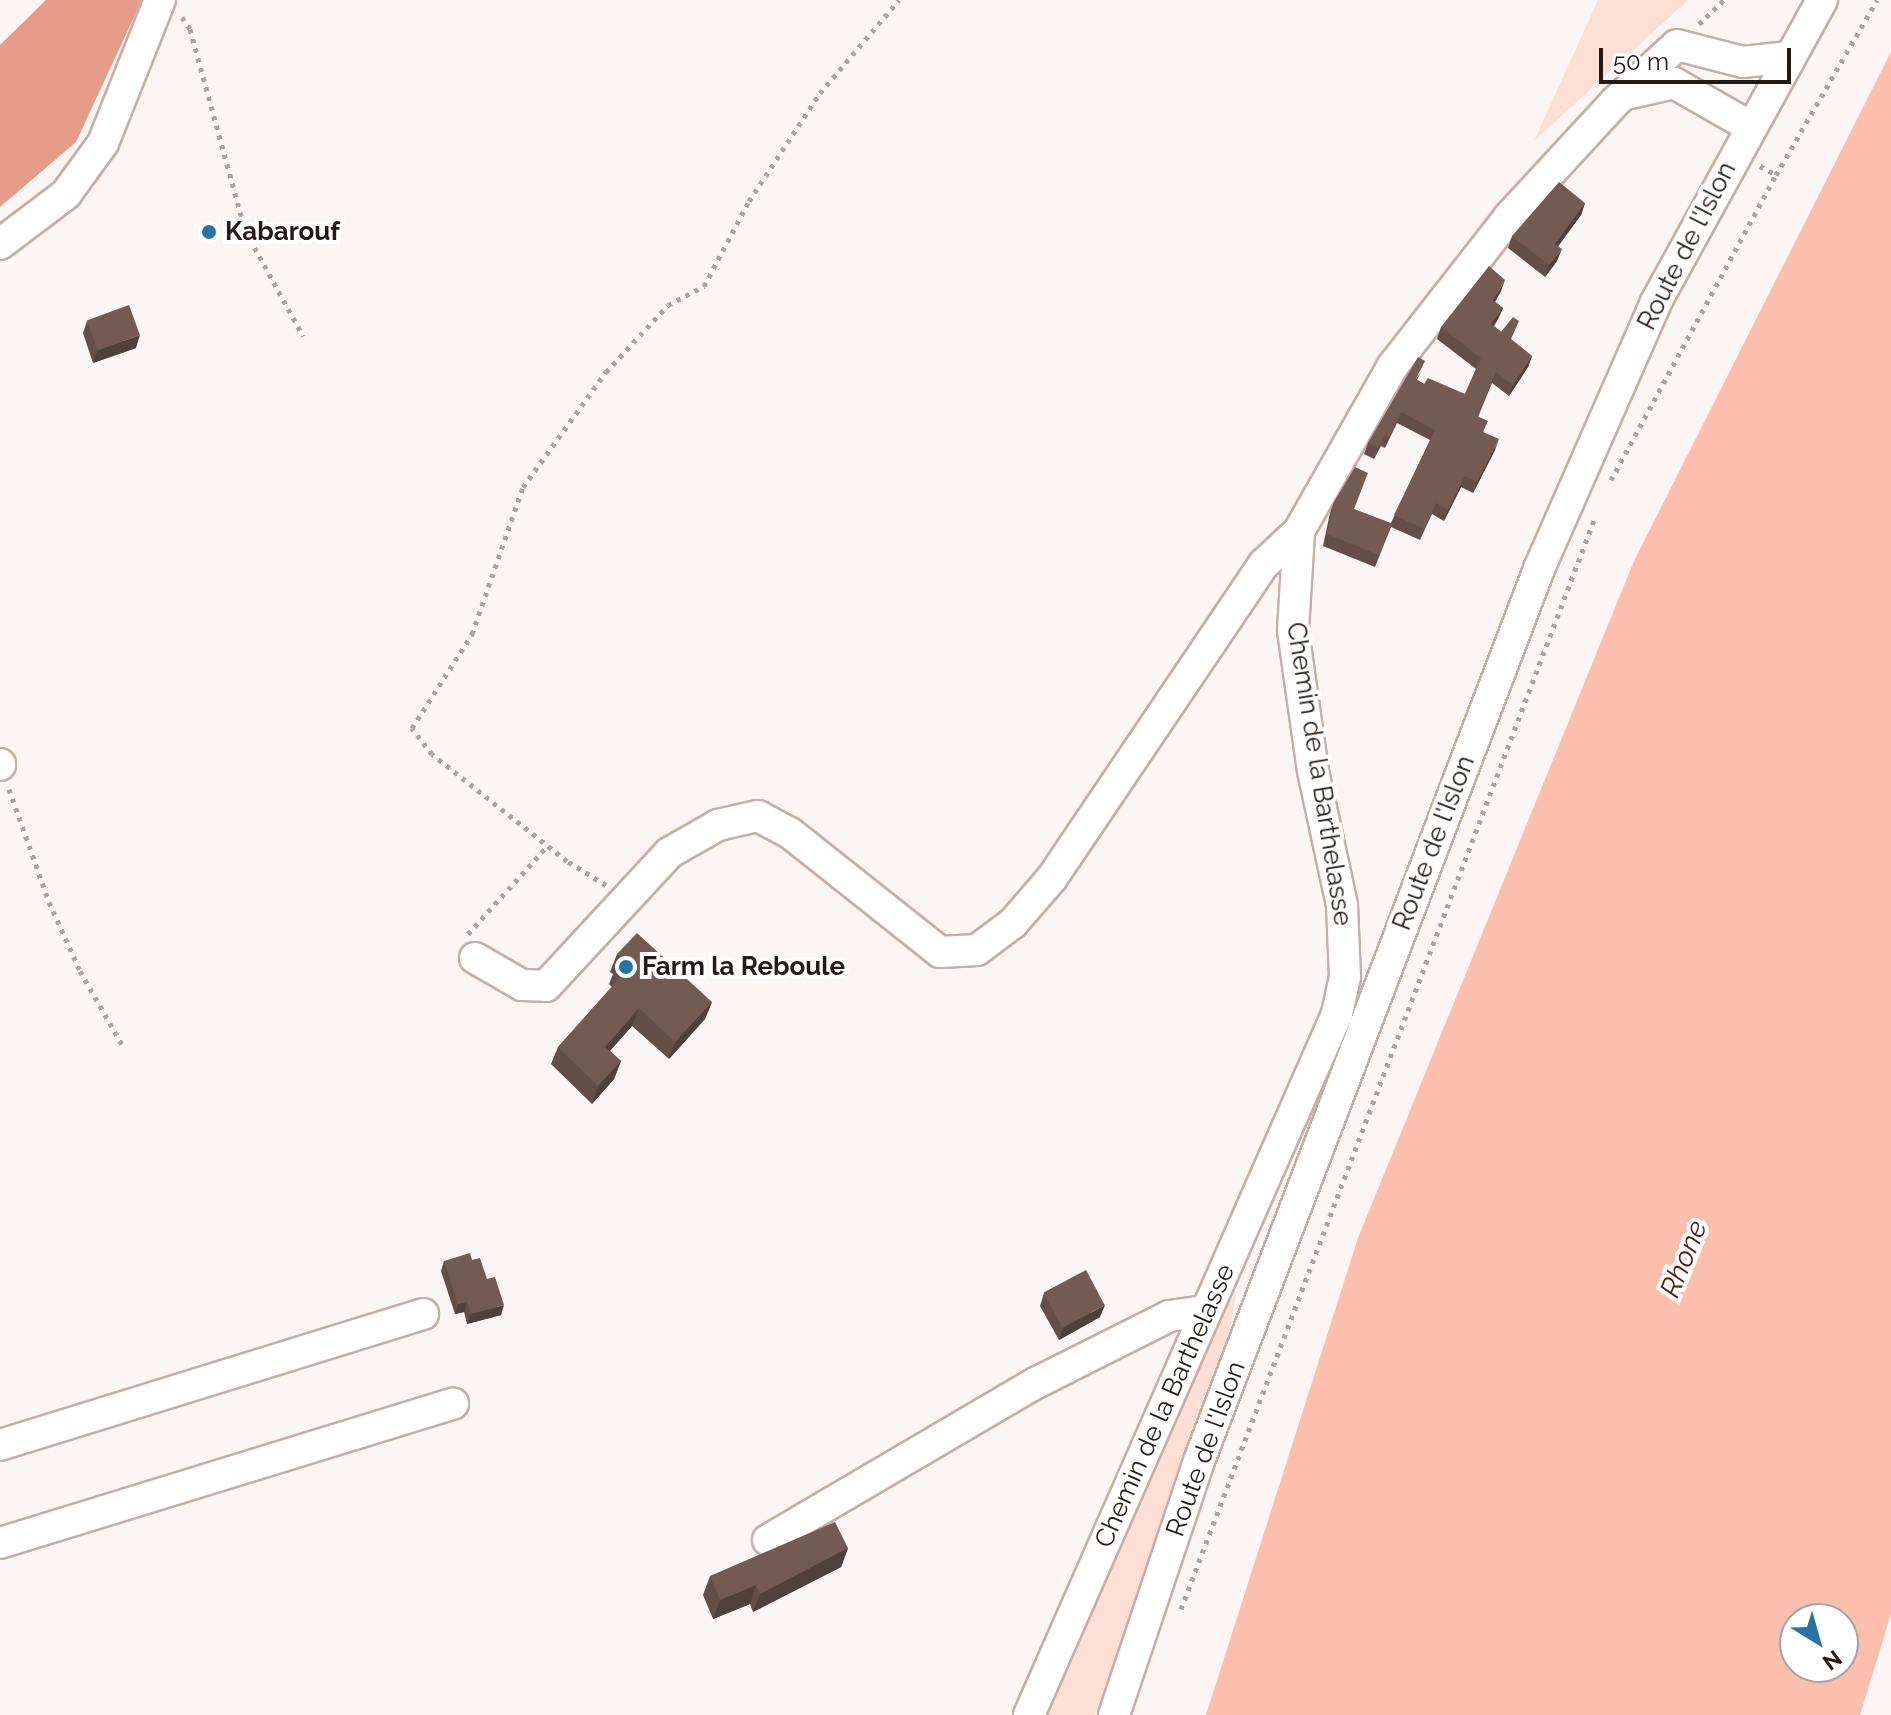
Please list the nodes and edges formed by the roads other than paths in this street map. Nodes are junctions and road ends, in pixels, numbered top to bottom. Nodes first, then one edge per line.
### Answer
1 (1822, 0) edge
2 (168, 5) edge
3 (1789, 57) junction
4 (1615, 102) junction
5 (1749, 126) junction
6 (0, 244) edge
7 (1299, 531) junction
8 (475, 958) road end
9 (1206, 1311) junction
10 (423, 1314) dead end
11 (453, 1404) dead end
12 (0, 1445) edge
13 (768, 1540) dead end
14 (0, 1543) edge
15 (1029, 1715) edge
16 (1114, 1715) edge

1 - 3 street, Route de l'Islon
2 - 6 street
3 - 4 street, Chemin de la Barthelasse
3 - 5 street, Route de l'Islon
4 - 5 street
4 - 7 street, Chemin de la Barthelasse
5 - 16 street, Route de l'Islon
7 - 8 street
7 - 9 street, Chemin de la Barthelasse
9 - 13 street
9 - 15 street, Chemin de la Barthelasse
10 - 12 street
11 - 14 street

